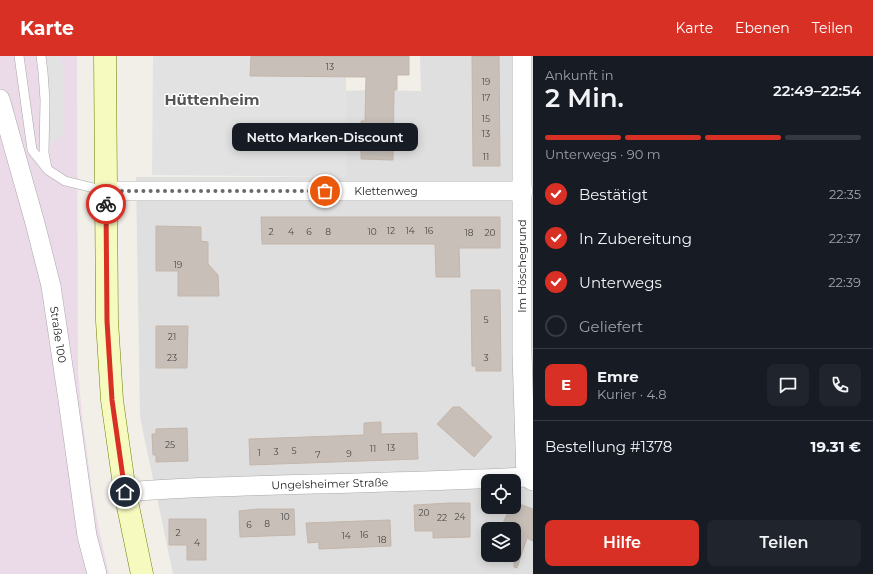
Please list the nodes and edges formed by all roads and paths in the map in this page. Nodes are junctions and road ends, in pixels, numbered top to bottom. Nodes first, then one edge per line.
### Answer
1 (19, 56) edge
2 (41, 56) edge
3 (106, 56) edge
4 (522, 56) edge
5 (0, 99) edge
6 (48, 170) junction
7 (106, 191) junction
8 (523, 191) junction
9 (530, 479) edge
10 (125, 492) junction
11 (97, 574) edge
12 (142, 574) edge

1 - 6 lane
2 - 6 lane
3 - 7 main road
4 - 8 street, Im Höschegrund
5 - 11 street, Straße 100
6 - 7 lane
7 - 8 street, Klettenweg
7 - 10 main road
8 - 9 street, Im Höschegrund
9 - 10 street, Ungelsheimer Straße
10 - 12 main road

